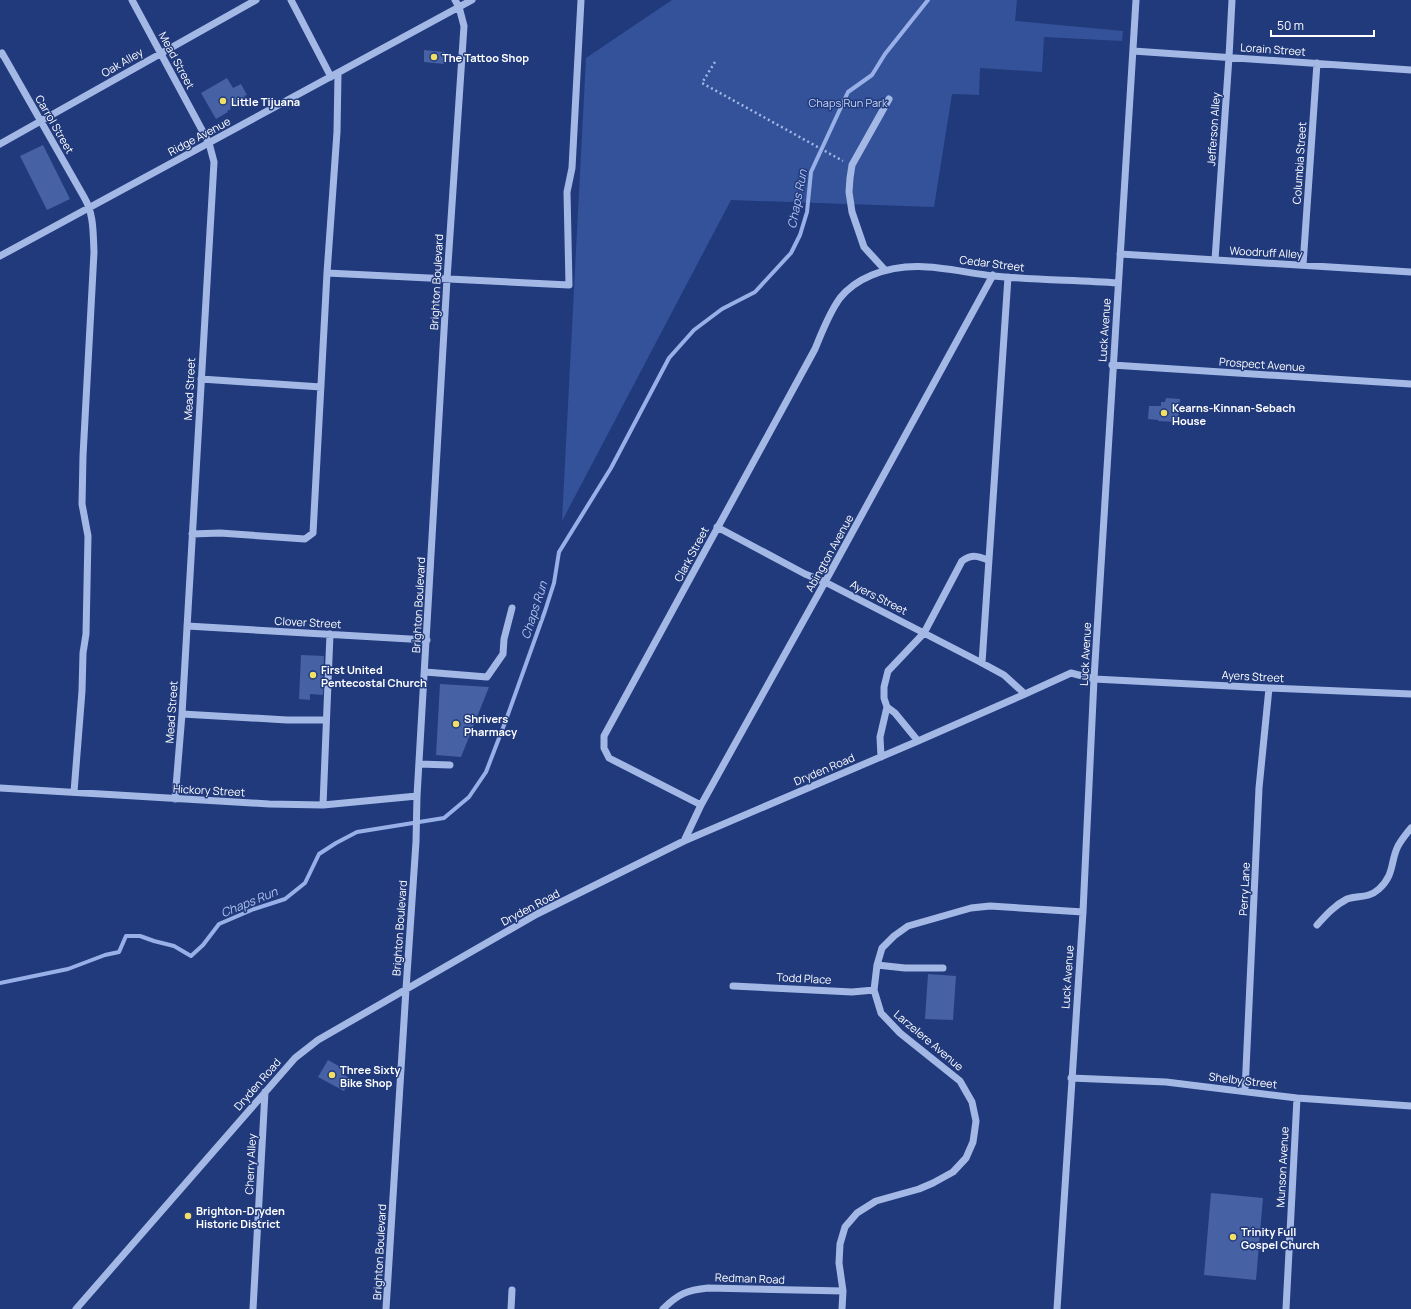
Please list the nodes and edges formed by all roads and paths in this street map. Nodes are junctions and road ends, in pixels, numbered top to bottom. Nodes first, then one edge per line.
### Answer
1 (132, 0) edge
2 (256, 0) edge
3 (291, 0) edge
4 (455, 0) edge
5 (472, 0) edge
6 (581, 0) edge
7 (1136, 0) edge
8 (1232, 0) edge
9 (458, 7) junction
10 (1133, 51) junction
11 (1, 52) edge
12 (160, 53) junction
13 (1229, 58) junction
14 (716, 62) dead end
15 (1317, 63) junction
16 (1411, 70) edge
17 (335, 75) junction
18 (889, 99) dead end
19 (42, 121) junction
20 (209, 143) junction
21 (0, 144) edge
22 (836, 158) dead end
23 (90, 208) junction
24 (1120, 254) junction
25 (0, 256) edge
26 (1215, 260) junction
27 (1303, 265) junction
28 (885, 270) junction
29 (1411, 272) edge
30 (327, 273) junction
31 (993, 275) junction
32 (1008, 277) junction
33 (865, 278) joint
34 (448, 279) junction
35 (1118, 283) junction
36 (1112, 365) junction
37 (201, 379) junction
38 (1411, 384) edge
39 (321, 387) junction
40 (717, 527) junction
41 (192, 534) junction
42 (988, 560) junction
43 (825, 582) junction
44 (512, 608) dead end
45 (187, 626) junction
46 (924, 633) junction
47 (330, 634) junction
48 (427, 640) junction
49 (982, 662) junction
50 (425, 672) junction
51 (1094, 679) junction
52 (1269, 688) junction
53 (1025, 694) junction
54 (1411, 694) edge
55 (887, 707) junction
56 (182, 714) junction
57 (326, 720) junction
58 (918, 741) junction
59 (881, 757) junction
60 (419, 764) junction
61 (450, 765) dead end
62 (0, 788) edge
63 (74, 792) junction
64 (418, 796) junction
65 (176, 799) junction
66 (323, 804) junction
67 (701, 805) junction
68 (1411, 828) edge
69 (684, 842) junction
70 (1083, 912) junction
71 (1317, 925) dead end
72 (877, 965) junction
73 (943, 968) dead end
74 (733, 986) dead end
75 (406, 989) junction
76 (874, 990) junction
77 (1071, 1078) junction
78 (1245, 1091) junction
79 (265, 1092) junction
80 (1296, 1098) junction
81 (1411, 1106) edge
82 (512, 1290) dead end
83 (843, 1292) junction
84 (76, 1309) edge
85 (253, 1309) edge
86 (386, 1309) edge
87 (511, 1309) edge
88 (664, 1309) edge
89 (842, 1309) edge
90 (1057, 1309) edge
91 (1286, 1309) edge

1 - 12 street, Mead Street
2 - 12 street, Oak Alley
3 - 17 street
4 - 9 street, Brighton Boulevard
5 - 9 street, Ridge Avenue
6 - 34 street
7 - 10 street, Luck Avenue
8 - 13 street, Jefferson Alley
9 - 17 street, Ridge Avenue
9 - 34 street, Brighton Boulevard
10 - 13 street, Lorain Street
10 - 24 street, Luck Avenue
11 - 19 street, Carrol Street
12 - 19 street, Oak Alley
12 - 20 street, Mead Street
13 - 15 street, Lorain Street
13 - 26 street, Jefferson Alley
14 - 22 path
15 - 16 street, Lorain Street
15 - 27 street, Columbia Street
17 - 20 street, Ridge Avenue
17 - 30 street
18 - 28 street
19 - 21 street, Oak Alley
19 - 23 street, Carrol Street
20 - 23 street, Ridge Avenue
20 - 37 street, Mead Street
23 - 25 street, Ridge Avenue
23 - 63 street
24 - 26 street, Woodruff Alley
24 - 35 street, Luck Avenue
26 - 27 street, Woodruff Alley
27 - 29 street, Woodruff Alley
28 - 31 street, Cedar Street
28 - 33 street, Cedar Street
30 - 34 street
30 - 39 street
31 - 32 street, Cedar Street
31 - 43 street, Abington Avenue
32 - 35 street, Cedar Street
32 - 42 street
33 - 40 street, Clark Street
34 - 48 street, Brighton Boulevard
35 - 36 street, Luck Avenue
36 - 38 street, Prospect Avenue
36 - 51 street, Luck Avenue
37 - 39 street
37 - 41 street, Mead Street
39 - 41 street
40 - 43 street, Ayers Street
40 - 67 street, Clark Street
41 - 45 street, Mead Street
42 - 46 street
42 - 49 street
43 - 46 street, Ayers Street
43 - 67 street, Abington Avenue
44 - 50 street
45 - 47 street, Clover Street
45 - 56 street, Mead Street
46 - 49 street, Ayers Street
46 - 55 street
47 - 48 street, Clover Street
47 - 57 street
48 - 50 street, Brighton Boulevard
49 - 53 street, Ayers Street
50 - 60 street, Brighton Boulevard
51 - 52 street, Ayers Street
51 - 53 street, Dryden Road
51 - 70 street, Luck Avenue
52 - 54 street, Ayers Street
52 - 78 street, Perry Lane
53 - 58 street, Dryden Road
55 - 58 street
55 - 59 street
56 - 57 street
56 - 65 street, Mead Street
57 - 66 street
58 - 59 street, Dryden Road
59 - 69 street, Dryden Road
60 - 61 street
60 - 64 street, Brighton Boulevard
62 - 63 street, Hickory Street
63 - 65 street, Hickory Street
64 - 66 street, Hickory Street
64 - 75 street, Brighton Boulevard
65 - 66 street, Hickory Street
67 - 69 street, Abington Avenue
68 - 71 street
69 - 75 street, Dryden Road
70 - 72 street, Larzelere Avenue
70 - 77 street, Luck Avenue
72 - 73 street
72 - 76 street, Larzelere Avenue
74 - 76 street, Todd Place
75 - 79 street, Dryden Road
75 - 86 street, Brighton Boulevard
76 - 83 street, Larzelere Avenue
77 - 78 street, Shelby Street
77 - 90 street, Luck Avenue
78 - 80 street, Shelby Street
79 - 84 street, Dryden Road
79 - 85 street, Cherry Alley
80 - 81 street, Shelby Street
80 - 91 street, Munson Avenue
82 - 87 street
83 - 88 street, Redman Road
83 - 89 street, Larzelere Avenue

